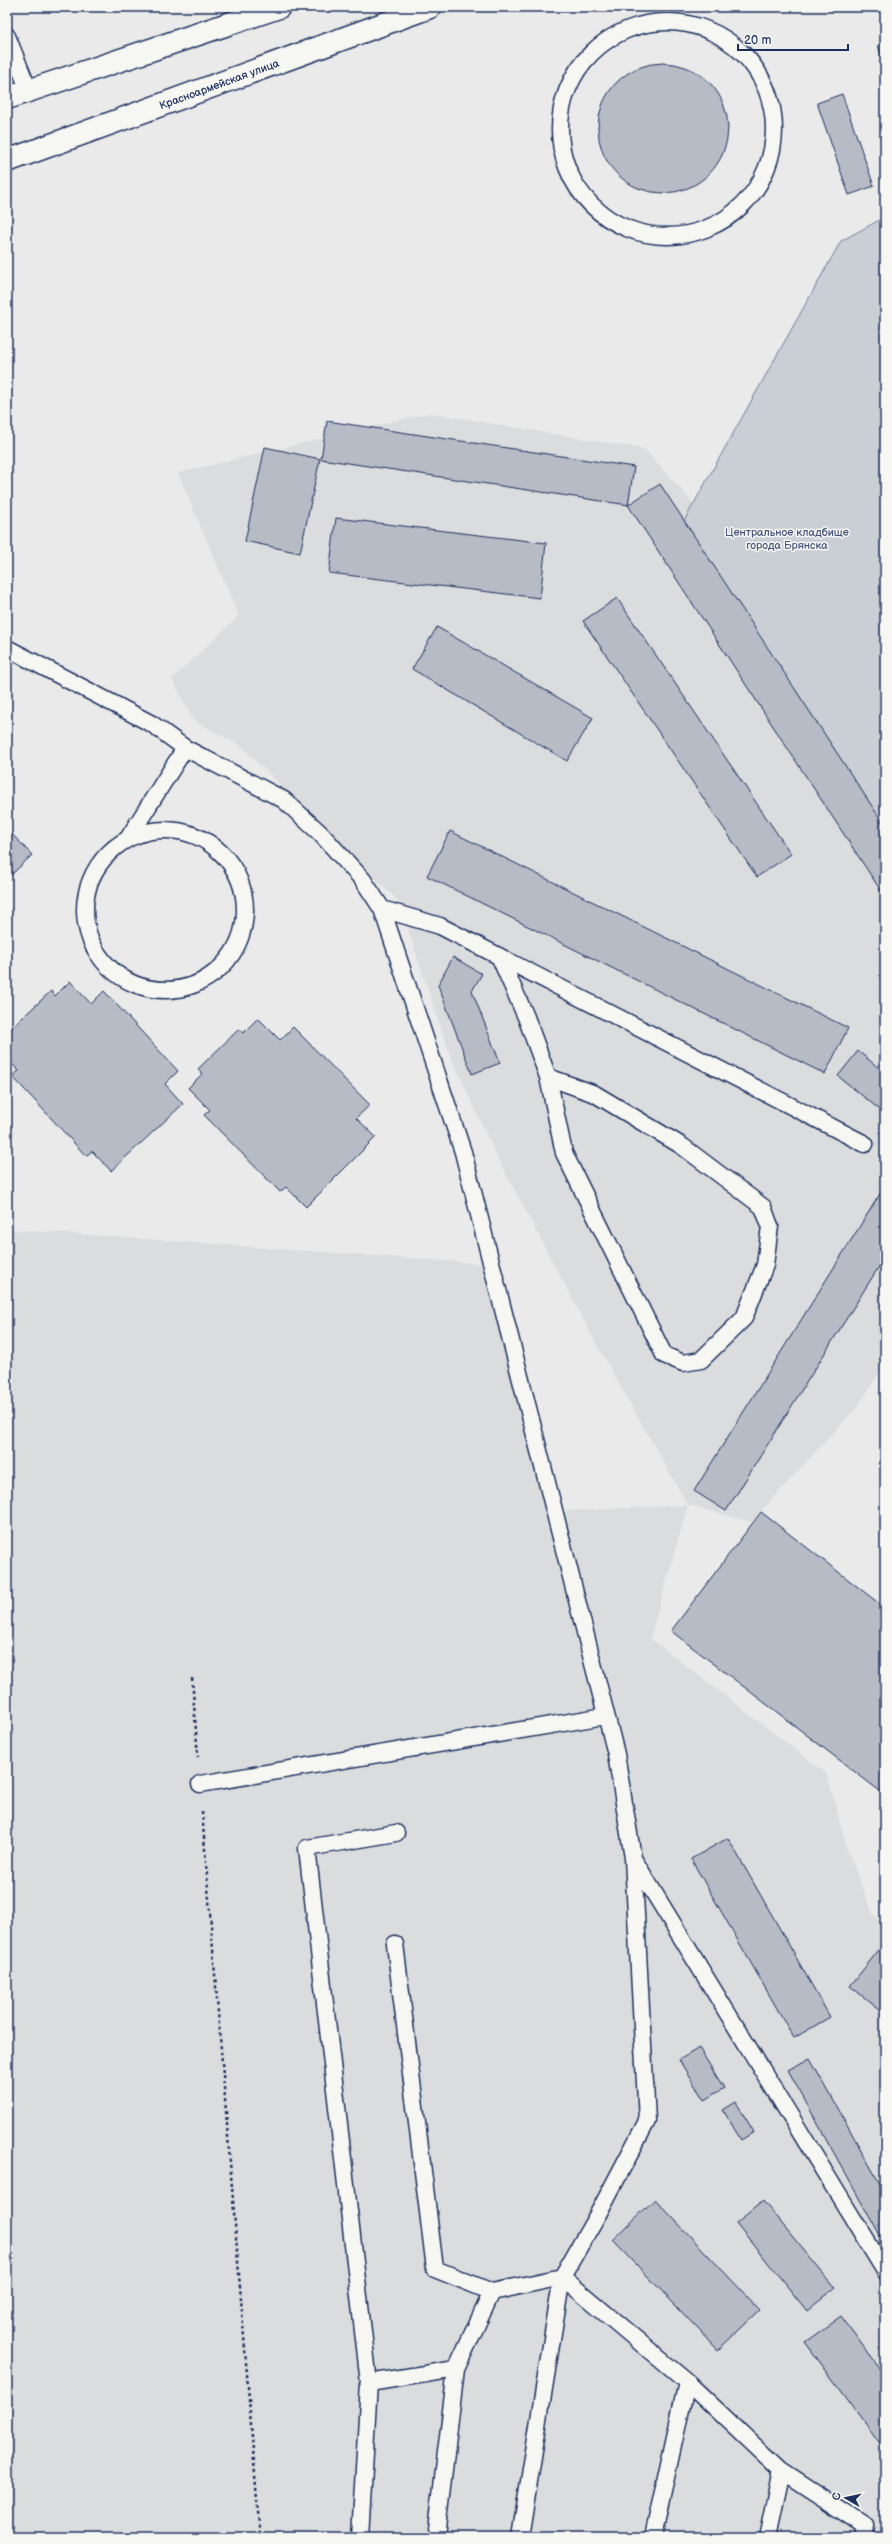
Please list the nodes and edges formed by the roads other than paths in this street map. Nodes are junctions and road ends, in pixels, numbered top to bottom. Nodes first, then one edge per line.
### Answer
1 (279, 7) edge
2 (430, 7) edge
3 (7, 36) edge
4 (745, 53) joint
5 (29, 91) junction
6 (7, 98) edge
7 (7, 161) edge
8 (7, 648) edge
9 (185, 748) junction
10 (129, 837) junction
11 (382, 909) junction
12 (500, 958) junction
13 (548, 1077) junction
14 (865, 1144) dead end
15 (605, 1716) junction
16 (200, 1784) road end
17 (396, 1834) dead end
18 (634, 1858) junction
19 (396, 1944) dead end
20 (885, 2271) edge
21 (562, 2276) junction
22 (492, 2292) junction
23 (456, 2369) junction
24 (688, 2382) junction
25 (369, 2383) junction
26 (781, 2471) junction
27 (867, 2533) edge
28 (360, 2537) edge
29 (436, 2537) edge
30 (520, 2537) edge
31 (653, 2537) edge
32 (767, 2537) edge

1 - 5 main road
2 - 7 main road, Красноармейская улица
3 - 5 lane
4 - 4 lane
5 - 6 main road
8 - 9 lane
9 - 10 lane
9 - 11 lane
10 - 10 lane
11 - 12 lane
11 - 15 lane
12 - 13 lane
12 - 14 lane
13 - 13 lane
15 - 16 lane
15 - 18 lane
17 - 25 lane
18 - 20 lane
18 - 21 lane
19 - 22 lane
21 - 22 lane
21 - 24 lane
21 - 30 lane
22 - 23 lane
23 - 25 lane
23 - 29 lane
24 - 26 lane
24 - 31 lane
25 - 28 lane
26 - 27 lane
26 - 32 lane

